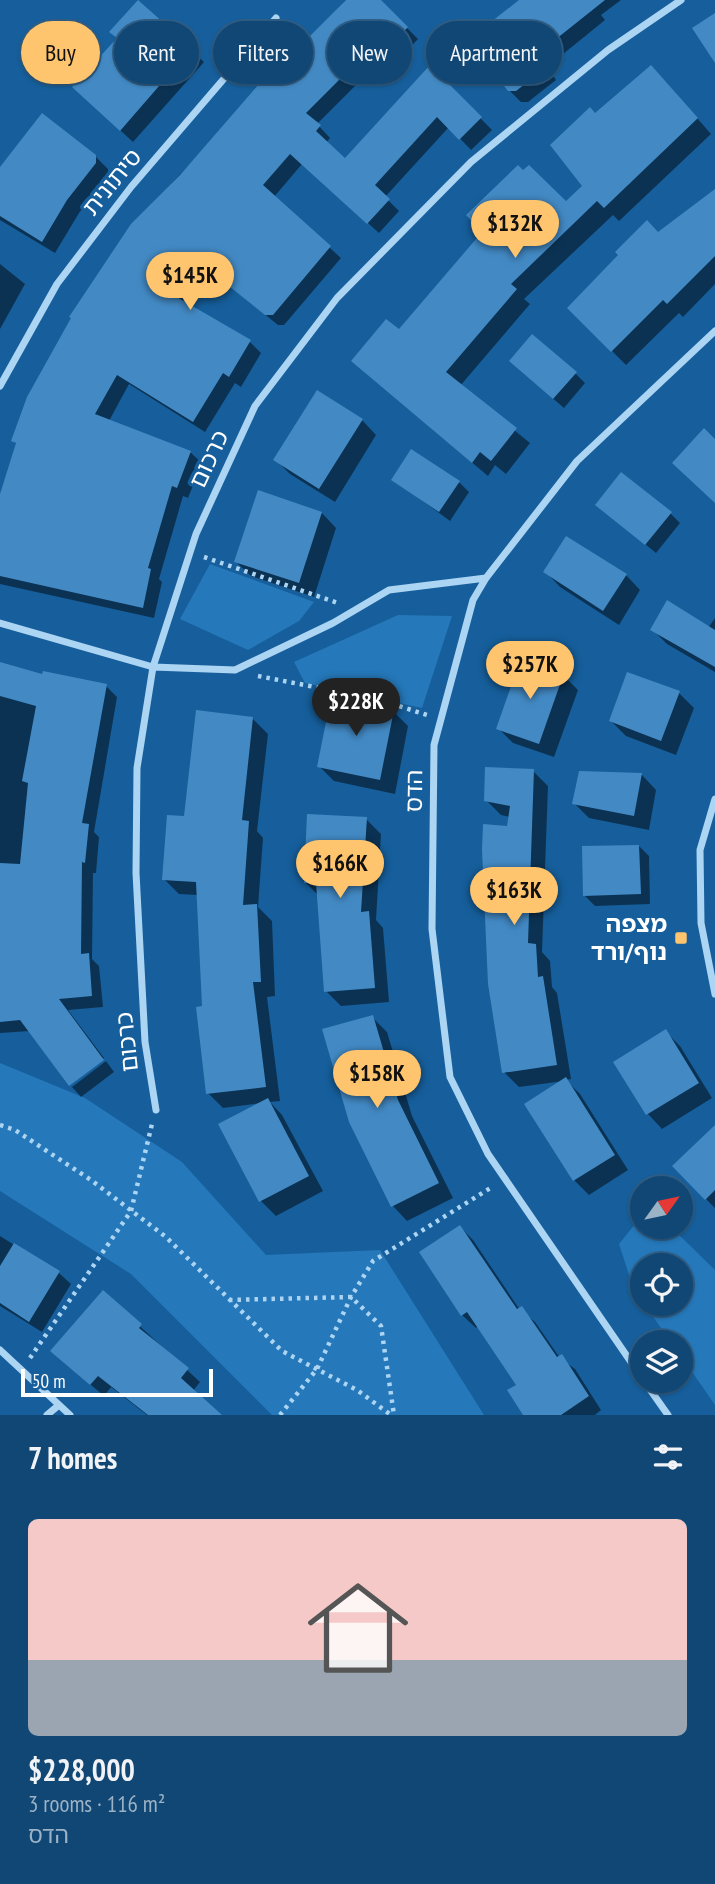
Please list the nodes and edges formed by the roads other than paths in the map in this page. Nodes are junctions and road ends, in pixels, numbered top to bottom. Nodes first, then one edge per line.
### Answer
1 (681, 0) edge
2 (276, 18) dead end
3 (715, 331) edge
4 (0, 386) edge
5 (486, 578) junction
6 (0, 623) edge
7 (153, 667) junction
8 (715, 799) edge
9 (715, 994) edge
10 (156, 1110) road end
11 (0, 1350) edge
12 (630, 1360) edge
13 (653, 1393) edge
14 (59, 1405) junction
15 (47, 1415) edge
16 (70, 1415) edge
17 (668, 1415) edge

1 - 7 street, כרכום
2 - 4 street, סיתונית
3 - 5 street, הדס
5 - 7 street
5 - 12 street, הדס
6 - 7 street
7 - 10 street, כרכום
8 - 9 street
11 - 14 street
13 - 17 street, הדס
14 - 15 street
14 - 16 street

